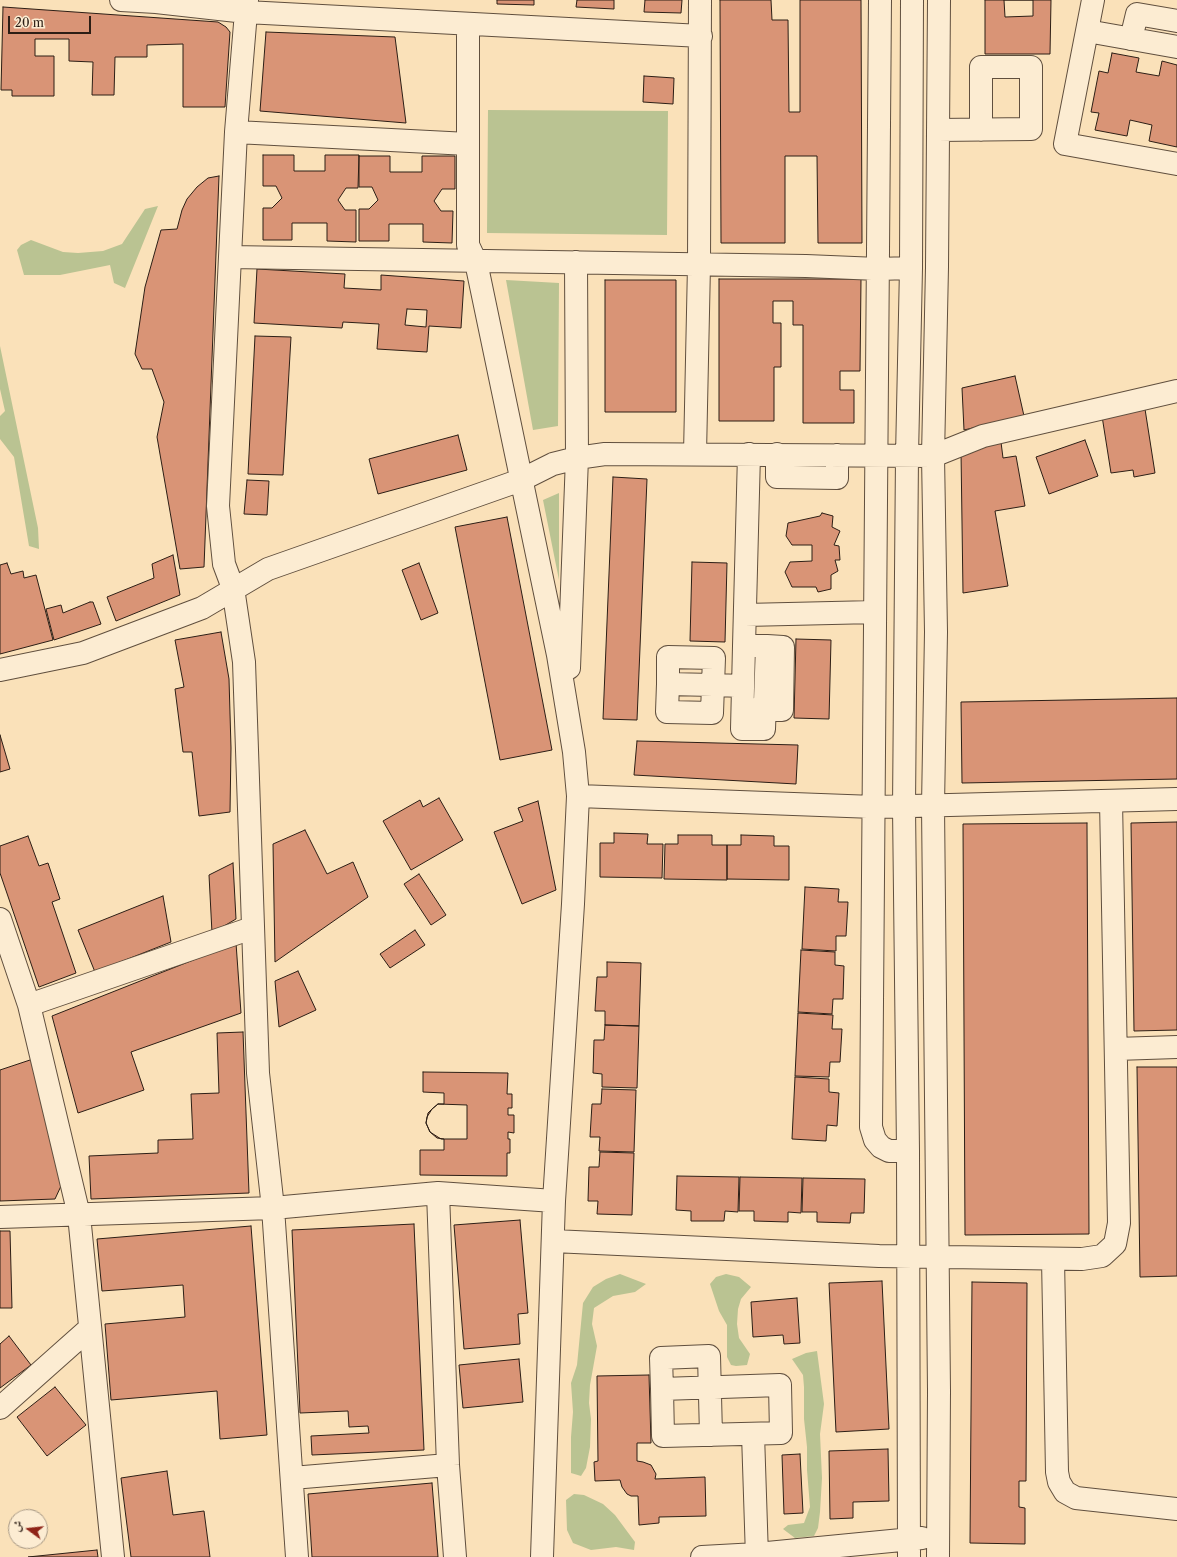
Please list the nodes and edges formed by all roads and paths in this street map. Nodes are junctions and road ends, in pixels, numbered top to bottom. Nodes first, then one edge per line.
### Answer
1 (121, 0) edge
2 (700, 0) edge
3 (880, 0) edge
4 (912, 0) edge
5 (939, 0) edge
6 (1093, 0) edge
7 (247, 6) edge
8 (1177, 21) edge
9 (468, 24) junction
10 (1087, 31) junction
11 (701, 36) junction
12 (1131, 39) junction
13 (1177, 47) edge
14 (938, 130) junction
15 (982, 130) dead end
16 (236, 132) junction
17 (468, 144) junction
18 (1177, 164) edge
19 (230, 257) junction
20 (476, 262) junction
21 (576, 262) junction
22 (699, 265) junction
23 (911, 268) junction
24 (878, 269) junction
25 (1177, 390) edge
26 (695, 454) junction
27 (750, 454) junction
28 (876, 455) junction
29 (906, 456) junction
30 (933, 456) junction
31 (577, 458) junction
32 (522, 480) junction
33 (233, 588) junction
34 (875, 612) junction
35 (745, 615) junction
36 (744, 646) junction
37 (0, 670) edge
38 (713, 685) junction
39 (743, 686) junction
40 (567, 715) junction
41 (578, 796) junction
42 (1177, 800) edge
43 (1112, 801) junction
44 (933, 806) junction
45 (874, 807) junction
46 (904, 807) junction
47 (0, 919) edge
48 (252, 928) junction
49 (29, 1005) junction
50 (1177, 1047) edge
51 (1116, 1048) junction
52 (908, 1150) junction
53 (438, 1192) junction
54 (554, 1201) junction
55 (273, 1208) junction
56 (79, 1215) junction
57 (0, 1217) edge
58 (553, 1242) junction
59 (908, 1256) junction
60 (936, 1256) junction
61 (1053, 1259) junction
62 (90, 1328) junction
63 (710, 1387) junction
64 (662, 1389) junction
65 (0, 1408) edge
66 (753, 1434) junction
67 (711, 1435) junction
68 (448, 1465) junction
69 (292, 1478) junction
70 (1177, 1509) edge
71 (938, 1547) edge
72 (909, 1548) edge
73 (757, 1555) edge
74 (113, 1557) edge
75 (297, 1557) edge
76 (455, 1557) edge
77 (542, 1557) edge
78 (702, 1557) edge

1 - 7 street
2 - 11 street
3 - 24 street
4 - 23 street
5 - 14 street
6 - 10 street
7 - 9 street
7 - 16 street
8 - 12 street
9 - 11 street
9 - 17 street
10 - 12 street
10 - 18 street
11 - 22 street
12 - 13 street
14 - 15 street
14 - 30 street
16 - 17 street
16 - 19 street
17 - 20 street
19 - 20 street
19 - 33 street
20 - 21 street
20 - 32 street
21 - 22 street
21 - 31 street
22 - 24 street
22 - 26 street
23 - 24 street
23 - 29 street
24 - 28 street
25 - 30 street
26 - 27 street
26 - 31 street
27 - 28 street
27 - 35 street
28 - 29 street
28 - 34 street
29 - 30 street
29 - 46 street
30 - 44 street
31 - 32 street
31 - 40 street
32 - 33 street
32 - 40 street
33 - 37 street
33 - 48 street
34 - 35 street
34 - 45 street
35 - 36 street
36 - 39 street
36 - 39 street
38 - 38 street
38 - 39 street
40 - 41 street
41 - 45 street
41 - 54 street
42 - 43 street
43 - 44 street
43 - 51 street
44 - 46 street
44 - 60 street
45 - 46 street
45 - 52 street
46 - 52 street
47 - 49 street
48 - 49 street
48 - 55 street
49 - 56 street
50 - 51 street
51 - 61 street
52 - 59 street
53 - 54 street
53 - 55 street
53 - 68 street
54 - 58 street
55 - 56 street
55 - 69 street
56 - 57 street
56 - 62 street
58 - 59 street
58 - 77 street
59 - 60 street
59 - 72 street
60 - 61 street
60 - 71 street
61 - 70 street
62 - 65 street
62 - 74 street
63 - 64 street
63 - 64 street
63 - 66 street
63 - 67 street
64 - 67 street
66 - 67 street
66 - 73 street
68 - 69 street
68 - 76 street
69 - 75 street
71 - 72 street
72 - 73 street
73 - 78 street

